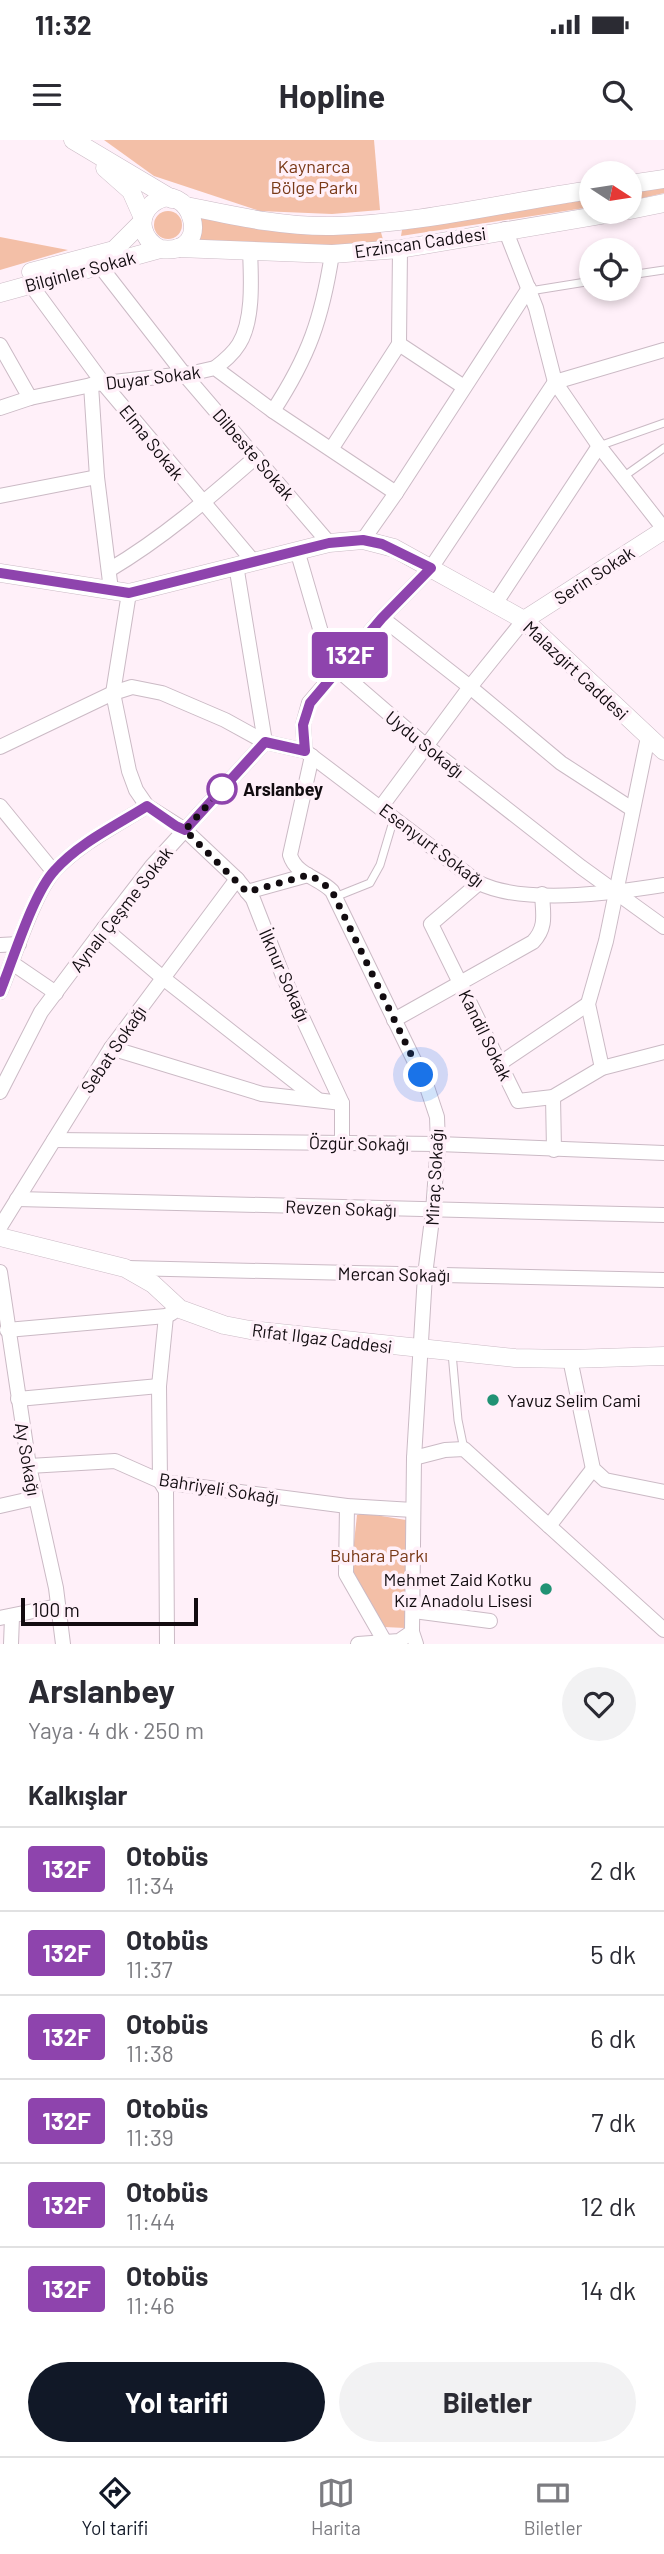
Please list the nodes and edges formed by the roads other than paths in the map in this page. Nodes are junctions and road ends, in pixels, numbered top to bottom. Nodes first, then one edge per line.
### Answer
1 (77, 143) edge
2 (664, 178) edge
3 (642, 182) edge
4 (579, 192) edge
5 (179, 202) junction
6 (664, 203) edge
7 (642, 208) edge
8 (579, 218) edge
9 (143, 220) junction
10 (398, 220) junction
11 (505, 229) junction
12 (169, 249) junction
13 (400, 249) junction
14 (250, 250) junction
15 (332, 254) junction
16 (100, 267) junction
17 (664, 270) edge
18 (642, 273) edge
19 (0, 281) edge
20 (579, 283) edge
21 (31, 285) junction
22 (530, 290) junction
23 (0, 293) edge
24 (399, 344) junction
25 (0, 345) edge
26 (664, 351) edge
27 (215, 368) junction
28 (184, 374) junction
29 (555, 382) junction
30 (97, 384) junction
31 (464, 387) junction
32 (30, 398) junction
33 (0, 408) edge
34 (273, 411) junction
35 (664, 423) edge
36 (598, 446) junction
37 (332, 448) junction
38 (664, 448) edge
39 (256, 457) junction
40 (97, 477) junction
41 (623, 477) junction
42 (396, 493) junction
43 (0, 496) edge
44 (203, 504) junction
45 (664, 529) edge
46 (363, 540) junction
47 (329, 543) junction
48 (297, 551) junction
49 (245, 563) junction
50 (431, 568) junction
51 (109, 570) junction
52 (0, 573) edge
53 (120, 592) junction
54 (495, 604) junction
55 (382, 618) junction
56 (524, 620) junction
57 (338, 670) junction
58 (470, 687) junction
59 (113, 693) junction
60 (648, 737) junction
61 (265, 742) junction
62 (425, 746) junction
63 (0, 747) edge
64 (664, 751) edge
65 (309, 754) junction
66 (0, 806) edge
67 (147, 806) junction
68 (381, 807) junction
69 (632, 809) junction
70 (394, 818) junction
71 (185, 830) junction
72 (53, 871) junction
73 (308, 875) junction
74 (237, 879) junction
75 (479, 883) junction
76 (664, 885) edge
77 (247, 892) junction
78 (616, 893) junction
79 (542, 894) junction
80 (335, 897) junction
81 (664, 926) edge
82 (104, 928) junction
83 (19, 944) junction
84 (0, 945) edge
85 (12, 963) junction
86 (163, 978) junction
87 (461, 983) junction
88 (0, 992) edge
89 (56, 993) junction
90 (588, 1004) junction
91 (394, 1020) junction
92 (111, 1048) junction
93 (664, 1052) edge
94 (499, 1064) junction
95 (602, 1069) junction
96 (0, 1092) edge
97 (553, 1097) junction
98 (317, 1099) junction
99 (342, 1103) junction
100 (54, 1140) junction
101 (342, 1143) junction
102 (438, 1144) junction
103 (554, 1150) junction
104 (664, 1153) edge
105 (17, 1199) junction
106 (433, 1211) junction
107 (664, 1215) edge
108 (0, 1227) edge
109 (0, 1237) edge
110 (125, 1268) junction
111 (0, 1272) edge
112 (425, 1275) junction
113 (664, 1280) edge
114 (173, 1312) junction
115 (8, 1330) junction
116 (420, 1350) junction
117 (452, 1353) junction
118 (664, 1356) edge
119 (570, 1359) junction
120 (159, 1386) junction
121 (18, 1399) junction
122 (464, 1449) junction
123 (414, 1458) junction
124 (29, 1466) junction
125 (593, 1469) junction
126 (160, 1481) junction
127 (664, 1492) edge
128 (35, 1498) junction
129 (0, 1506) edge
130 (348, 1506) junction
131 (413, 1510) junction
132 (549, 1526) junction
133 (58, 1606) junction
134 (414, 1611) junction
135 (6, 1618) edge
136 (490, 1620) dead end
137 (664, 1630) edge
138 (414, 1638) edge
139 (385, 1642) junction
140 (11, 1644) edge
141 (63, 1644) edge
142 (167, 1644) edge
143 (358, 1644) edge

1 - 5 street, Erzincan Caddesi
1 - 9 street, Erzincan Caddesi
2 - 3 street
4 - 10 street, Erzincan Caddesi
5 - 9 street
5 - 10 street, Erzincan Caddesi
5 - 12 street
6 - 7 street
8 - 11 street, Erzincan Caddesi
9 - 12 street, Erzincan Caddesi
9 - 19 street, Bilginler Sokak
10 - 13 street
11 - 13 street, Erzincan Caddesi
11 - 22 street
12 - 14 street, Erzincan Caddesi
12 - 16 street, Bilginler Sokak
13 - 15 street, Erzincan Caddesi
13 - 24 street
14 - 15 street, Erzincan Caddesi
14 - 27 street
15 - 34 street
16 - 21 street, Bilginler Sokak
16 - 28 street, Dilbeste Sokak
17 - 18 lane
20 - 22 lane
21 - 23 street, Bilginler Sokak
21 - 30 street, Elma Sokak
22 - 29 street
22 - 31 street
24 - 31 street
24 - 37 street
25 - 32 street
26 - 29 street
27 - 28 street, Duyar Sokak
27 - 34 street, Duyar Sokak
28 - 30 street, Duyar Sokak
28 - 39 street, Dilbeste Sokak
29 - 36 street
29 - 50 street
30 - 32 street, Duyar Sokak
30 - 40 street
30 - 44 street, Elma Sokak
31 - 42 street
32 - 33 street, Duyar Sokak
34 - 37 street, Duyar Sokak
35 - 36 lane
36 - 41 street
36 - 54 street
37 - 42 street, Duyar Sokak
38 - 41 lane
39 - 44 street
39 - 47 street, Dilbeste Sokak
40 - 43 street
40 - 51 street
41 - 45 street
42 - 46 street
44 - 49 street, Elma Sokak
44 - 51 street
45 - 56 street, Serin Sokak
46 - 47 street, Malazgirt Caddesi
46 - 50 street, Malazgirt Caddesi
47 - 48 street, Malazgirt Caddesi
48 - 49 street, Malazgirt Caddesi
48 - 57 street, Uydu Sokağı
49 - 53 street, Malazgirt Caddesi
49 - 61 street
50 - 54 street, Malazgirt Caddesi
50 - 55 street
51 - 53 street
52 - 53 street, Malazgirt Caddesi
53 - 59 street
54 - 56 street, Malazgirt Caddesi
55 - 57 street
55 - 58 street
56 - 58 street
56 - 60 street, Malazgirt Caddesi
57 - 62 street, Uydu Sokağı
57 - 65 street
58 - 62 street
58 - 69 street
59 - 61 street
59 - 63 street
59 - 67 street
60 - 64 street, Malazgirt Caddesi
60 - 69 street
61 - 65 street
61 - 71 street, Aynalı Çeşme Sokak
62 - 68 street
62 - 78 street, Uydu Sokağı
65 - 68 street, Esenyurt Sokağı
65 - 73 street, Miraç Sokağı
66 - 72 street
67 - 71 street, İlknur Sokağı
67 - 72 street
68 - 70 street, Esenyurt Sokağı
69 - 78 street
70 - 75 street, Esenyurt Sokağı
70 - 80 lane
71 - 74 street, İlknur Sokağı
71 - 82 street, Aynalı Çeşme Sokak
72 - 83 street
73 - 77 street
73 - 80 street, Miraç Sokağı
74 - 77 street, İlknur Sokağı
74 - 86 street, Sebat Sokağı
75 - 79 street, Esenyurt Sokağı
75 - 87 street, Kandil Sokak
76 - 78 street, Esenyurt Sokağı
77 - 99 street, İlknur Sokağı
78 - 79 street, Esenyurt Sokağı
78 - 81 street, Uydu Sokağı
78 - 90 street
79 - 87 street
80 - 91 street, Miraç Sokağı
82 - 86 street
82 - 89 street, Aynalı Çeşme Sokak
83 - 84 street
83 - 85 street
85 - 88 street
85 - 89 street
86 - 92 street, Sebat Sokağı
86 - 98 street
87 - 91 street
87 - 94 street, Kandil Sokak
89 - 96 street, Aynalı Çeşme Sokak
90 - 94 street
90 - 95 street
91 - 102 street, Miraç Sokağı
92 - 98 street
92 - 100 street, Sebat Sokağı
93 - 95 street, Kandil Sokak
94 - 97 street, Kandil Sokak
95 - 97 street, Kandil Sokak
97 - 103 street
98 - 99 street
99 - 101 street, İlknur Sokağı
100 - 101 street, Özgür Sokağı
100 - 105 street, Sebat Sokağı
101 - 102 street, Özgür Sokağı
102 - 103 street, Özgür Sokağı
102 - 106 street, Miraç Sokağı
103 - 104 street, Özgür Sokağı
105 - 106 street, Revzen Sokağı
105 - 108 street, Sebat Sokağı
106 - 107 street, Revzen Sokağı
106 - 112 street, Miraç Sokağı
109 - 110 street, Rıfat Ilgaz Caddesi
110 - 112 street, Mercan Sokağı
110 - 114 street, Rıfat Ilgaz Caddesi
111 - 115 street, Ay Sokağı
112 - 113 street, Mercan Sokağı
112 - 116 street, Miraç Sokağı
114 - 115 street
114 - 116 street, Rıfat Ilgaz Caddesi
114 - 120 street
115 - 121 street, Ay Sokağı
116 - 117 street, Rıfat Ilgaz Caddesi
116 - 123 street, Miraç Sokağı
117 - 119 street, Rıfat Ilgaz Caddesi
117 - 122 lane
118 - 119 street, Rıfat Ilgaz Caddesi
119 - 125 street
120 - 121 street
120 - 126 street
121 - 124 street, Ay Sokağı
122 - 123 street
122 - 132 street
123 - 131 street, Miraç Sokağı
124 - 126 street, Bahriyeli Sokağı
124 - 128 street, Ay Sokağı
125 - 127 street
125 - 132 street
126 - 130 street, Bahriyeli Sokağı
126 - 142 street
128 - 129 street
128 - 133 street, Ay Sokağı
130 - 131 street, Bahriyeli Sokağı
130 - 139 street
131 - 134 street, Miraç Sokağı
132 - 137 street
133 - 135 street
133 - 141 street, Ay Sokağı
134 - 136 street
134 - 138 street, Miraç Sokağı
135 - 140 street
138 - 139 street
139 - 143 street

